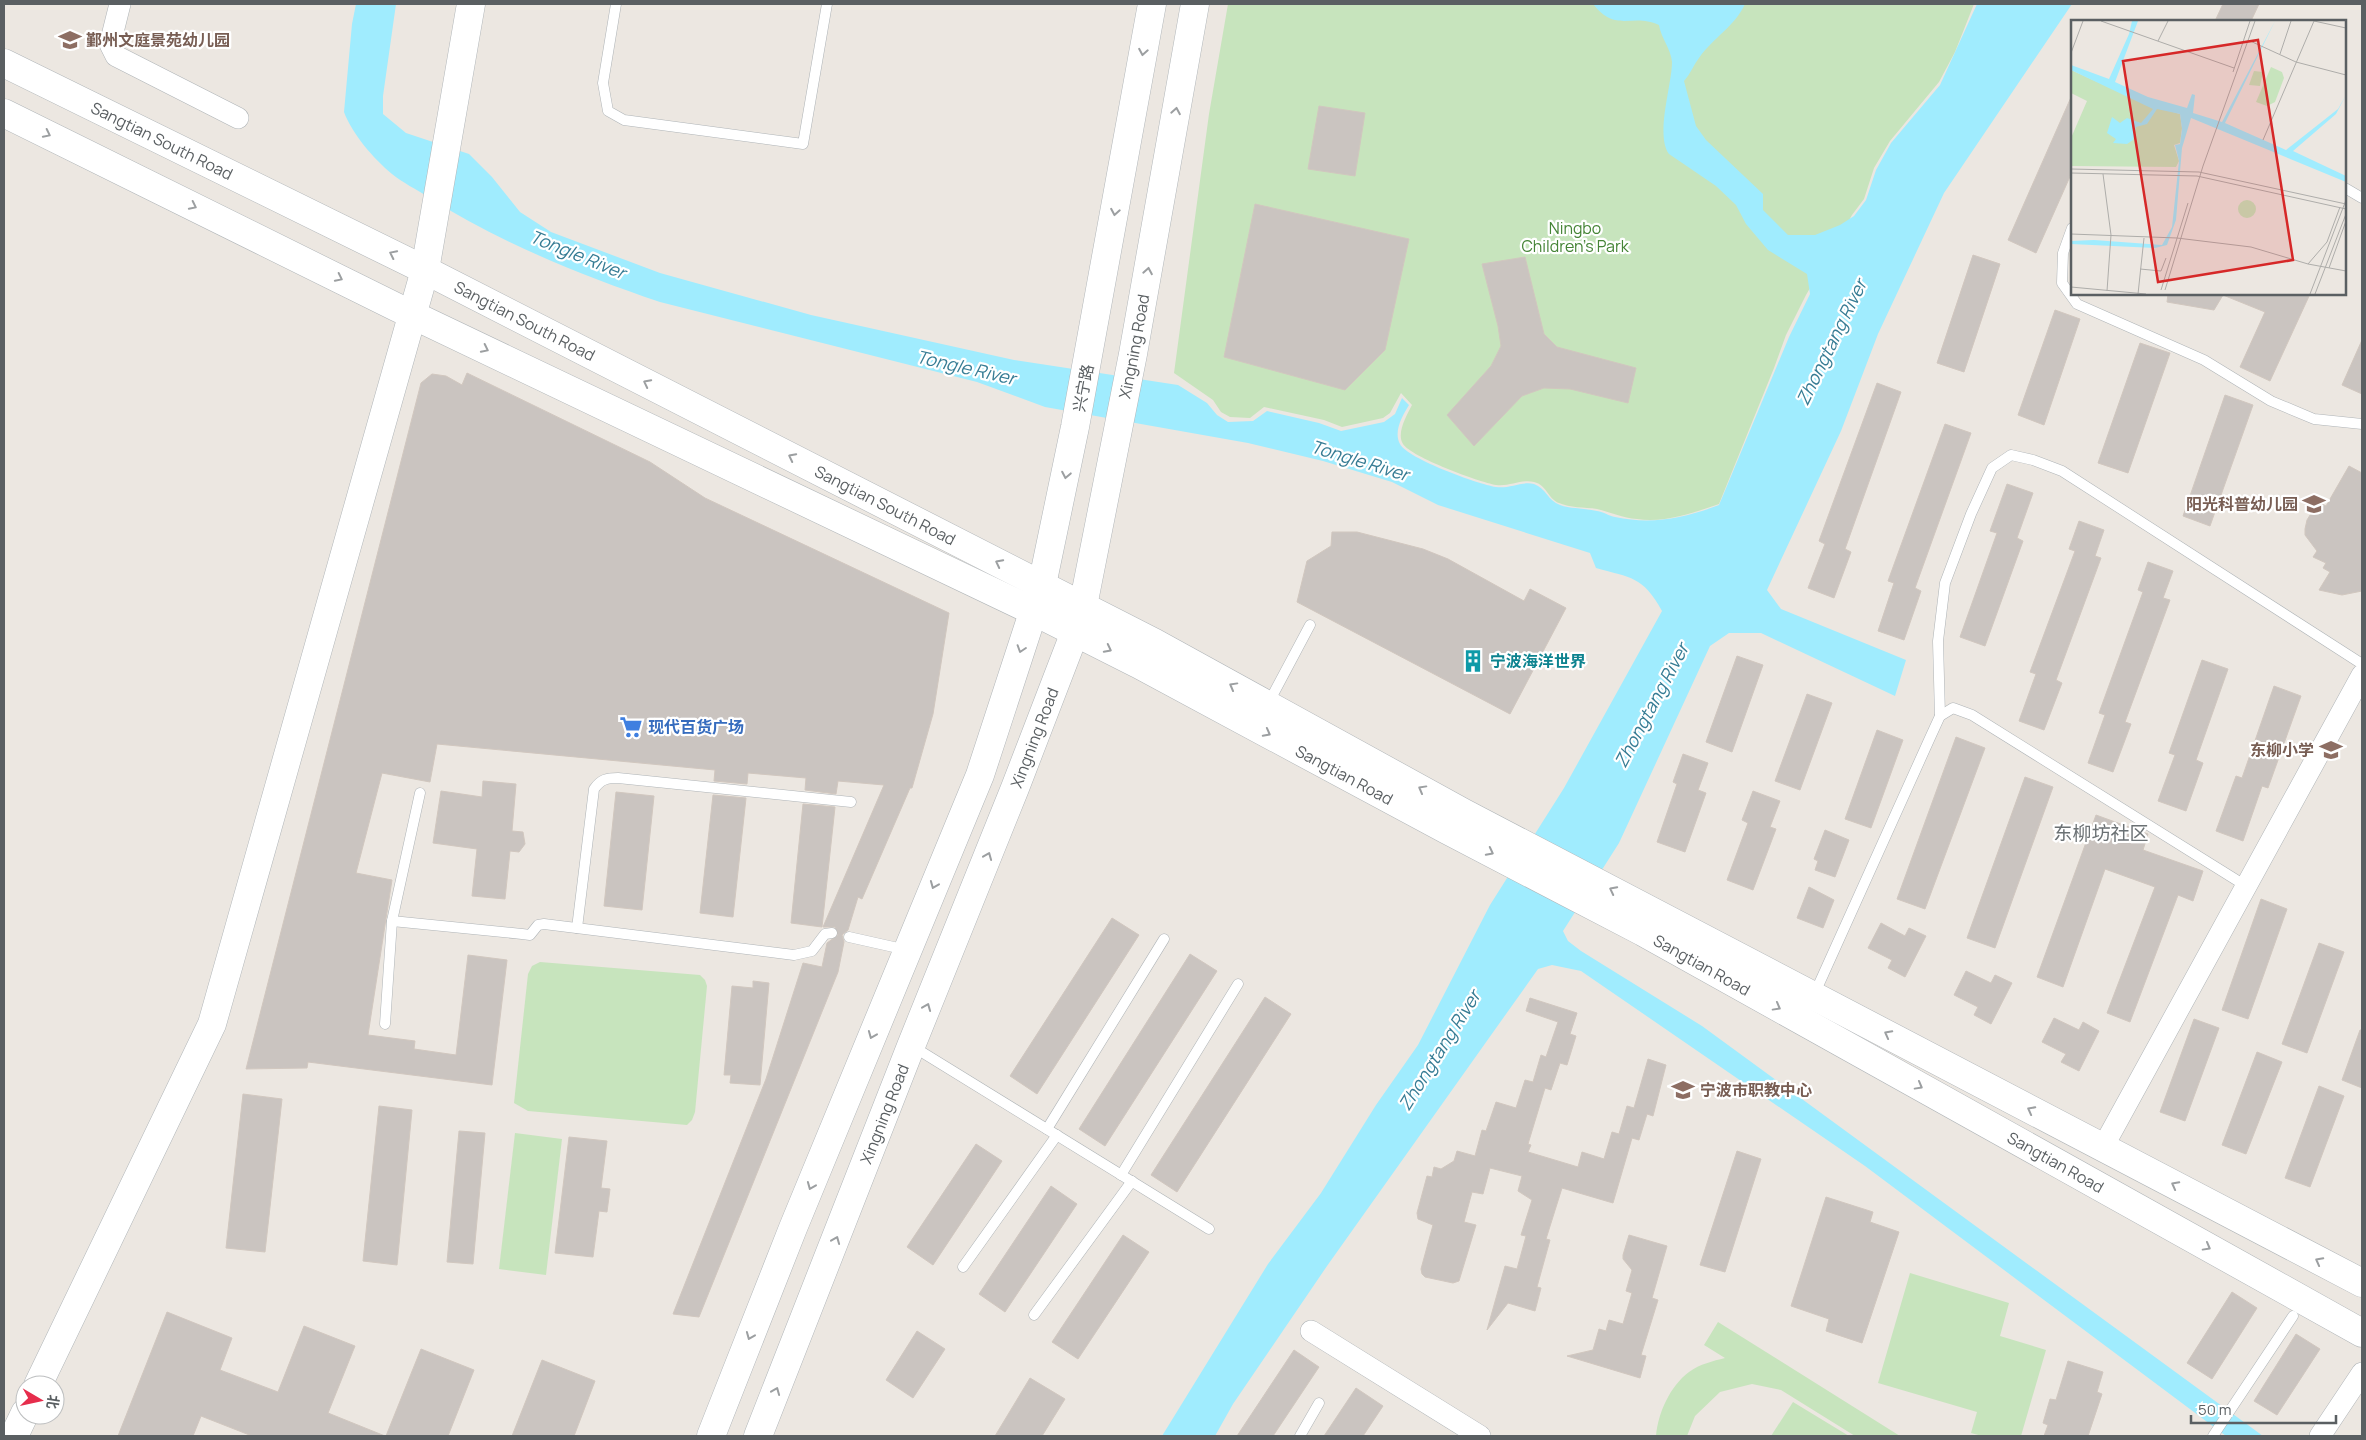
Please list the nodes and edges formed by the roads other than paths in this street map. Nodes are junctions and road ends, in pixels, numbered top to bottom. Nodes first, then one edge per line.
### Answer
1 (120, 4) edge
2 (471, 4) edge
3 (616, 4) edge
4 (827, 4) edge
5 (1152, 4) edge
6 (1195, 4) edge
7 (4, 63) edge
8 (4, 113) edge
9 (238, 118) dead end
10 (2346, 189) edge
11 (2362, 198) edge
12 (2071, 230) edge
13 (425, 270) junction
14 (412, 314) junction
15 (2362, 424) edge
16 (1042, 585) junction
17 (1083, 606) junction
18 (1033, 612) junction
19 (1310, 625) dead end
20 (1075, 632) junction
21 (2362, 664) edge
22 (2362, 675) edge
23 (1268, 705) junction
24 (1940, 716) junction
25 (420, 793) dead end
26 (851, 802) dead end
27 (1456, 821) junction
28 (2246, 886) junction
29 (392, 920) junction
30 (1650, 922) junction
31 (577, 928) junction
32 (832, 933) dead end
33 (849, 937) dead end
34 (1164, 940) dead end
35 (908, 950) junction
36 (1238, 984) dead end
37 (1814, 996) junction
38 (385, 1024) dead end
39 (911, 1046) junction
40 (1047, 1129) junction
41 (1057, 1135) junction
42 (2103, 1147) junction
43 (1121, 1174) junction
44 (1132, 1181) junction
45 (1209, 1229) dead end
46 (963, 1267) dead end
47 (2362, 1283) edge
48 (1034, 1315) dead end
49 (2293, 1316) dead end
50 (1311, 1331) dead end
51 (2362, 1333) edge
52 (2362, 1373) edge
53 (43, 1375) edge
54 (1319, 1403) dead end
55 (711, 1436) edge
56 (758, 1436) edge
57 (1300, 1436) edge
58 (1480, 1436) edge
59 (2213, 1436) edge
60 (2320, 1436) edge

1 - 9 street
2 - 13 main road
3 - 4 lane
5 -> 16 main road, 兴宁路
17 -> 6 main road, Xingning Road
13 -> 7 main road, Sangtian South Road
8 -> 14 main road, Sangtian South Road
10 - 11 lane
12 - 15 lane
13 - 14 main road
16 -> 13 main road, Sangtian South Road
14 -> 18 main road, Sangtian South Road
14 - 53 main road
16 - 17 main road, Sangtian Road
16 - 18 main road
17 - 20 main road, Xingning Road
23 -> 17 main road, Sangtian Road
18 - 20 main road, Sangtian Road
18 -> 35 main road
19 - 23 lane
20 -> 27 main road, Sangtian Road
39 -> 20 main road, Xingning Road
21 - 24 lane
22 - 28 street
27 -> 23 main road, Sangtian Road
24 - 28 lane
24 - 37 lane
25 - 29 lane
26 - 31 lane
27 - 30 main road, Sangtian Road
28 - 42 street
29 - 31 lane
29 - 38 lane
30 - 37 main road, Sangtian Road
30 -> 51 main road, Sangtian Road
31 - 32 lane
33 - 35 lane
34 - 40 lane
35 -> 55 main road
36 - 43 lane
42 -> 37 main road, Sangtian Road
39 - 40 lane
56 -> 39 main road, Xingning Road
40 - 41 lane
41 - 43 lane
41 - 46 lane
47 -> 42 main road, Sangtian Road
43 - 44 lane
44 - 45 lane
44 - 48 lane
49 - 59 lane
50 - 58 street
52 - 60 street
54 - 57 lane

